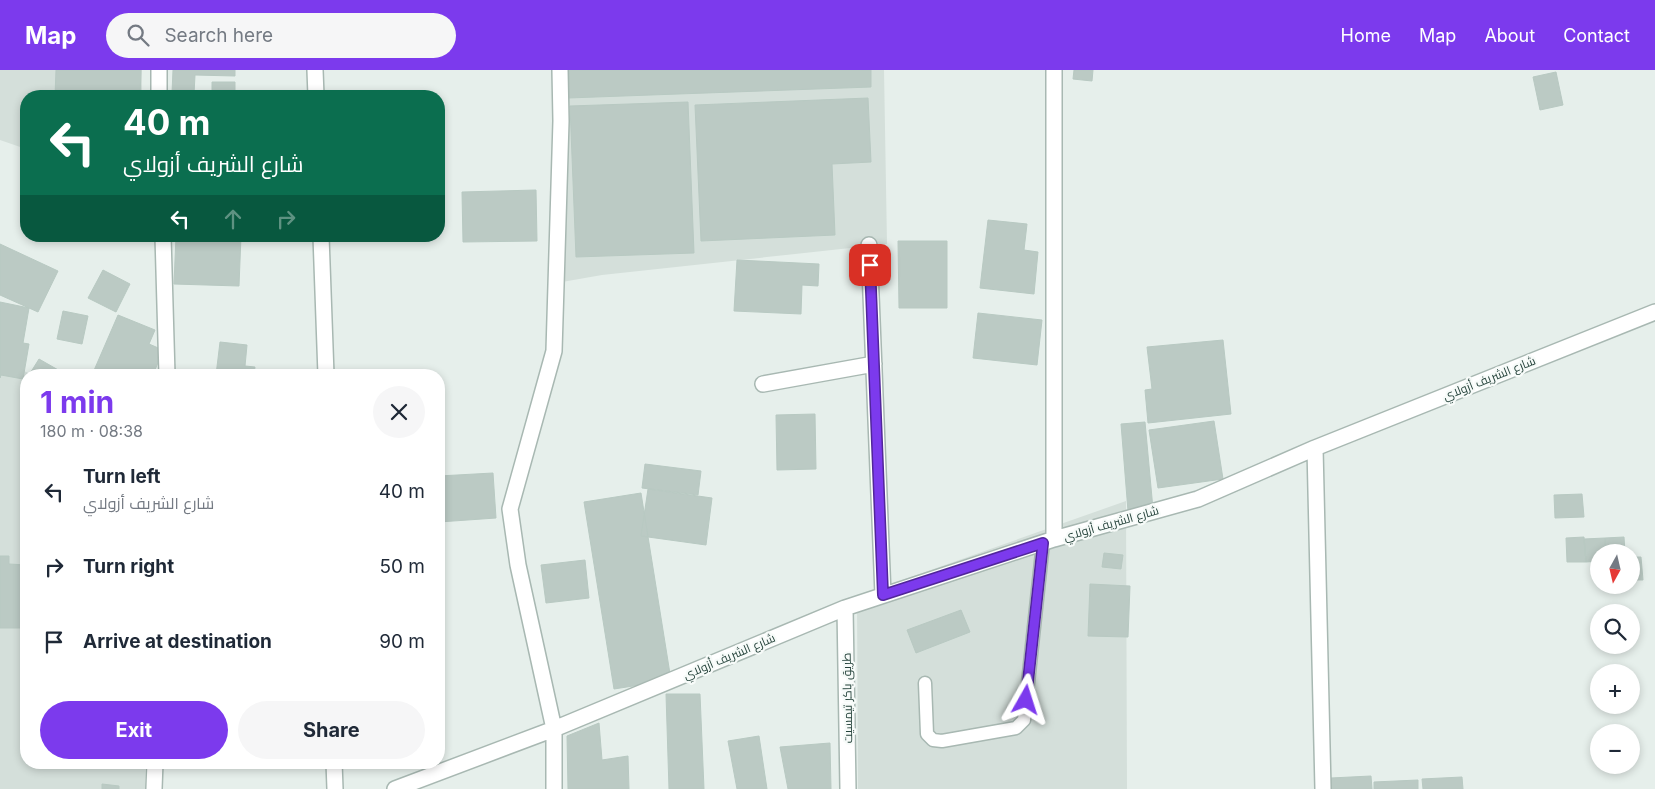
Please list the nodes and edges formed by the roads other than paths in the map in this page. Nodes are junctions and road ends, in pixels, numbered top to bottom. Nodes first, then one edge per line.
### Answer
1 (158, 70) edge
2 (316, 70) edge
3 (560, 70) edge
4 (1054, 70) edge
5 (159, 90) edge
6 (316, 90) edge
7 (163, 242) edge
8 (321, 242) edge
9 (869, 245) dead end
10 (1655, 312) edge
11 (874, 364) junction
12 (167, 369) edge
13 (326, 369) edge
14 (763, 384) dead end
15 (1315, 448) junction
16 (1048, 541) junction
17 (883, 595) junction
18 (845, 608) junction
19 (925, 683) dead end
20 (554, 728) junction
21 (155, 769) edge
22 (334, 769) edge
23 (400, 788) edge
24 (154, 789) edge
25 (335, 789) edge
26 (554, 789) edge
27 (848, 789) edge
28 (1323, 789) edge

1 - 5 street
2 - 6 street
3 - 20 street
4 - 16 street
7 - 12 street
8 - 13 street
9 - 11 street
10 - 15 street, شارع الشريف أزولاي
11 - 14 street
11 - 17 street
15 - 16 street, شارع الشريف أزولاي
15 - 28 street
16 - 17 street, شارع الشريف أزولاي
16 - 19 lane
17 - 18 street, شارع الشريف أزولاي
18 - 20 street, شارع الشريف أزولاي
18 - 27 street, طريق باكر تيمسيت
20 - 23 street, شارع الشريف أزولاي
20 - 26 street
21 - 24 street
22 - 25 street

